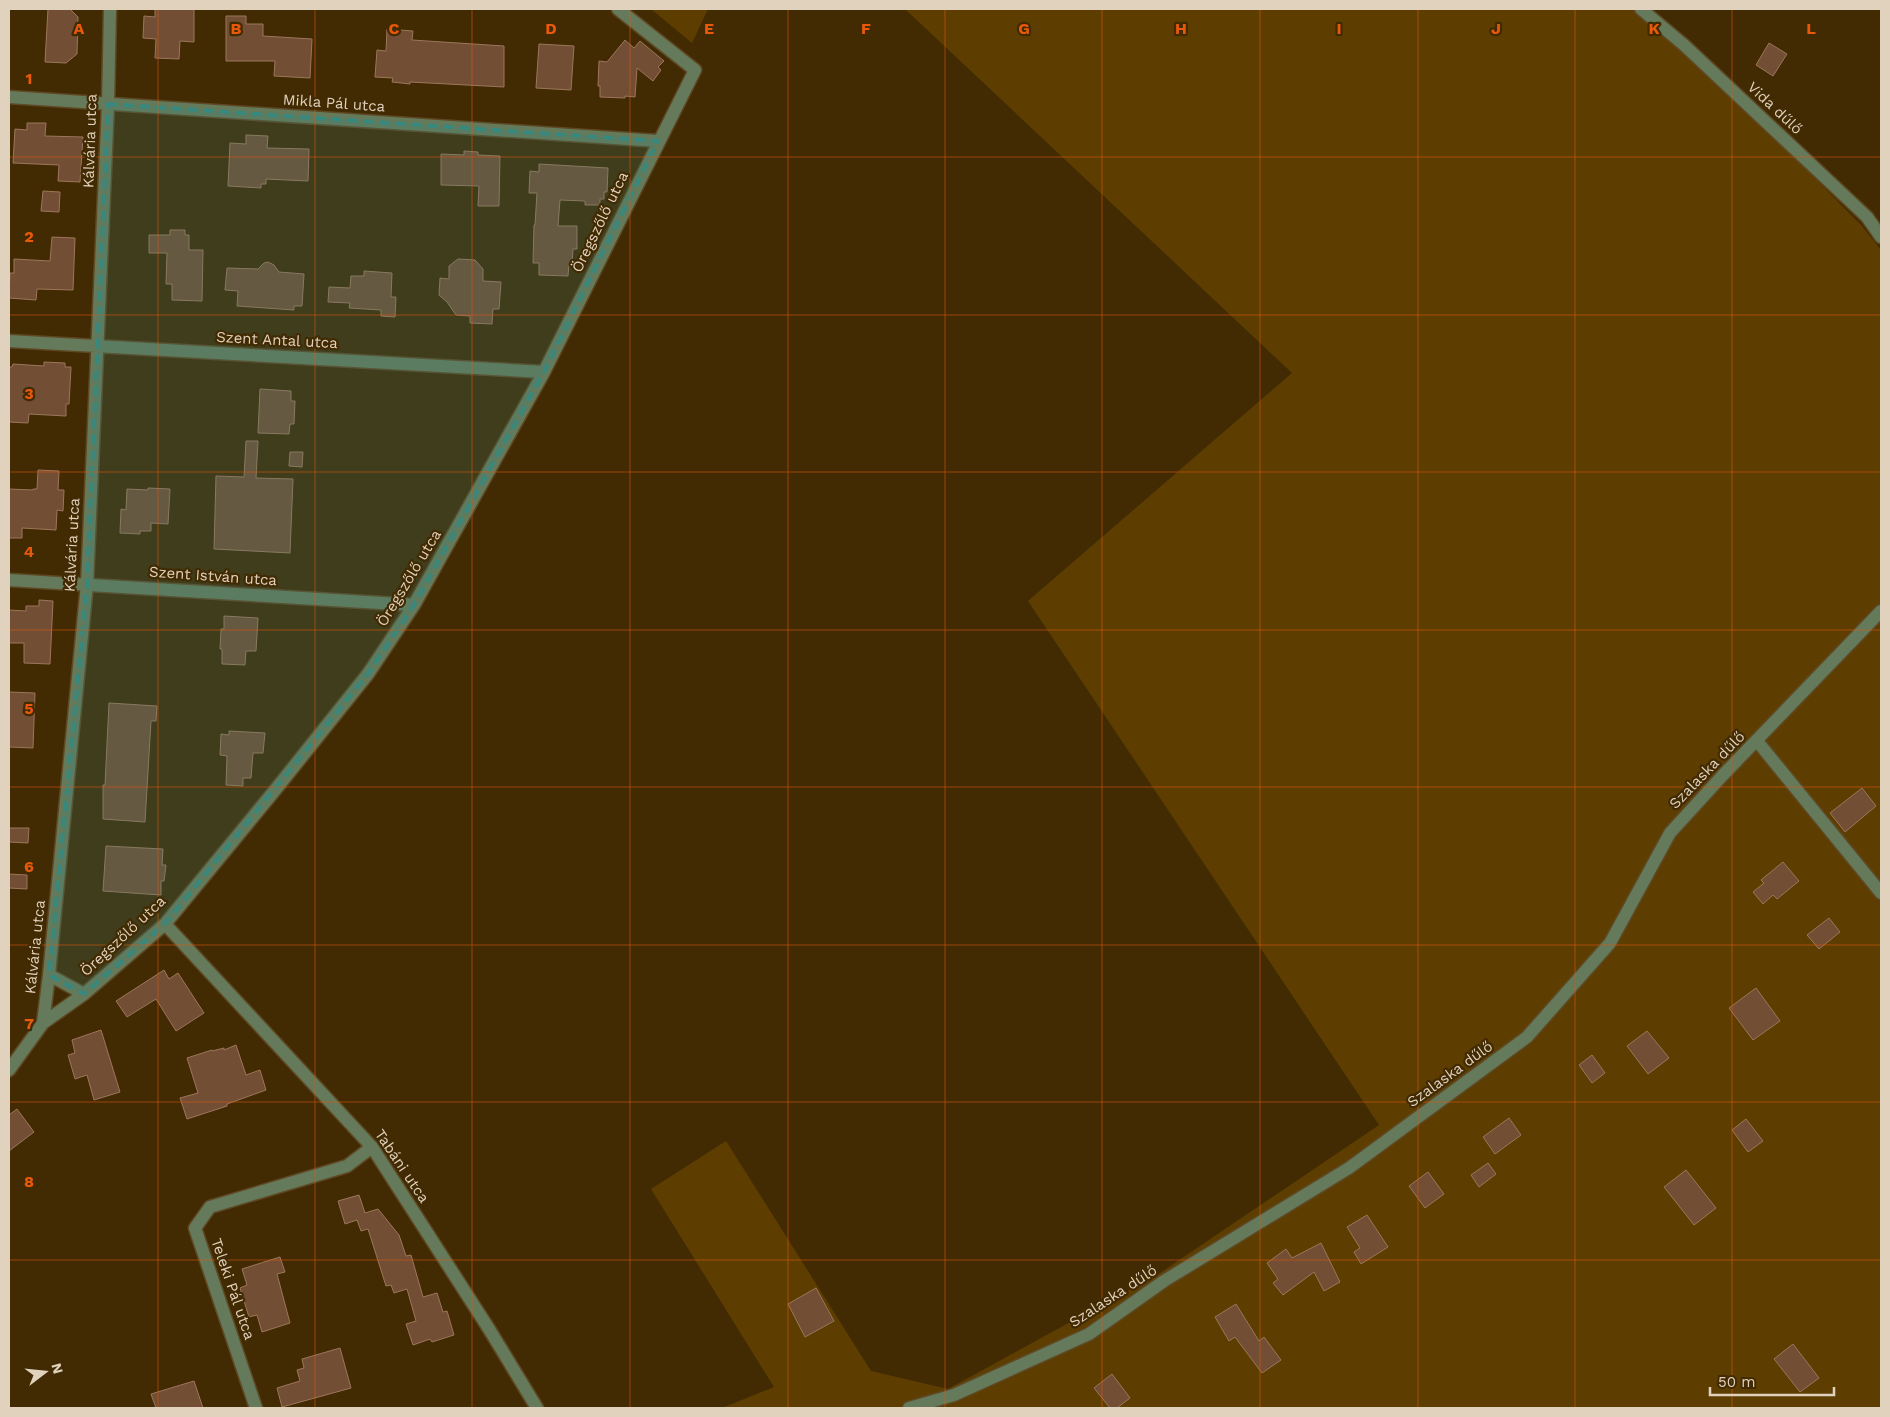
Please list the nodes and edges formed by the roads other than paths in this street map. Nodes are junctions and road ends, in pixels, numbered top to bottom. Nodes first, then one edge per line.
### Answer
1 (110, 9) edge
2 (618, 9) edge
3 (1641, 9) edge
4 (9, 97) edge
5 (108, 104) junction
6 (658, 141) junction
7 (1881, 237) edge
8 (9, 341) edge
9 (97, 346) junction
10 (544, 372) junction
11 (9, 580) edge
12 (86, 584) junction
13 (414, 605) junction
14 (1881, 611) edge
15 (1757, 741) junction
16 (1881, 893) edge
17 (165, 924) junction
18 (49, 976) junction
19 (84, 994) junction
20 (43, 1023) junction
21 (9, 1070) edge
22 (372, 1147) junction
23 (256, 1408) edge
24 (537, 1408) edge
25 (909, 1408) edge

1 - 5 street, Kálvária utca
2 - 6 street, Öregszőlő utca
3 - 7 street, Vida dűlő
4 - 5 street, Mikla Pál utca
5 - 6 street, Mikla Pál utca
5 - 9 street, Kálvária utca
6 - 10 street, Öregszőlő utca
8 - 9 street, Szent Antal utca
9 - 10 street, Szent Antal utca
9 - 12 street, Kálvária utca
10 - 13 street, Öregszőlő utca
11 - 12 street, Szent István utca
12 - 13 street, Szent István utca
12 - 18 street, Kálvária utca
13 - 17 street, Öregszőlő utca
14 - 15 street, Szalaska dűlő
15 - 16 street
15 - 25 street, Szalaska dűlő
17 - 19 street, Öregszőlő utca
17 - 22 street, Tabáni utca
18 - 19 street
18 - 20 street, Kálvária utca
19 - 20 street, Öregszőlő utca
20 - 21 street, Kálvária utca
22 - 23 street, Teleki Pál utca
22 - 24 street, Tabáni utca

